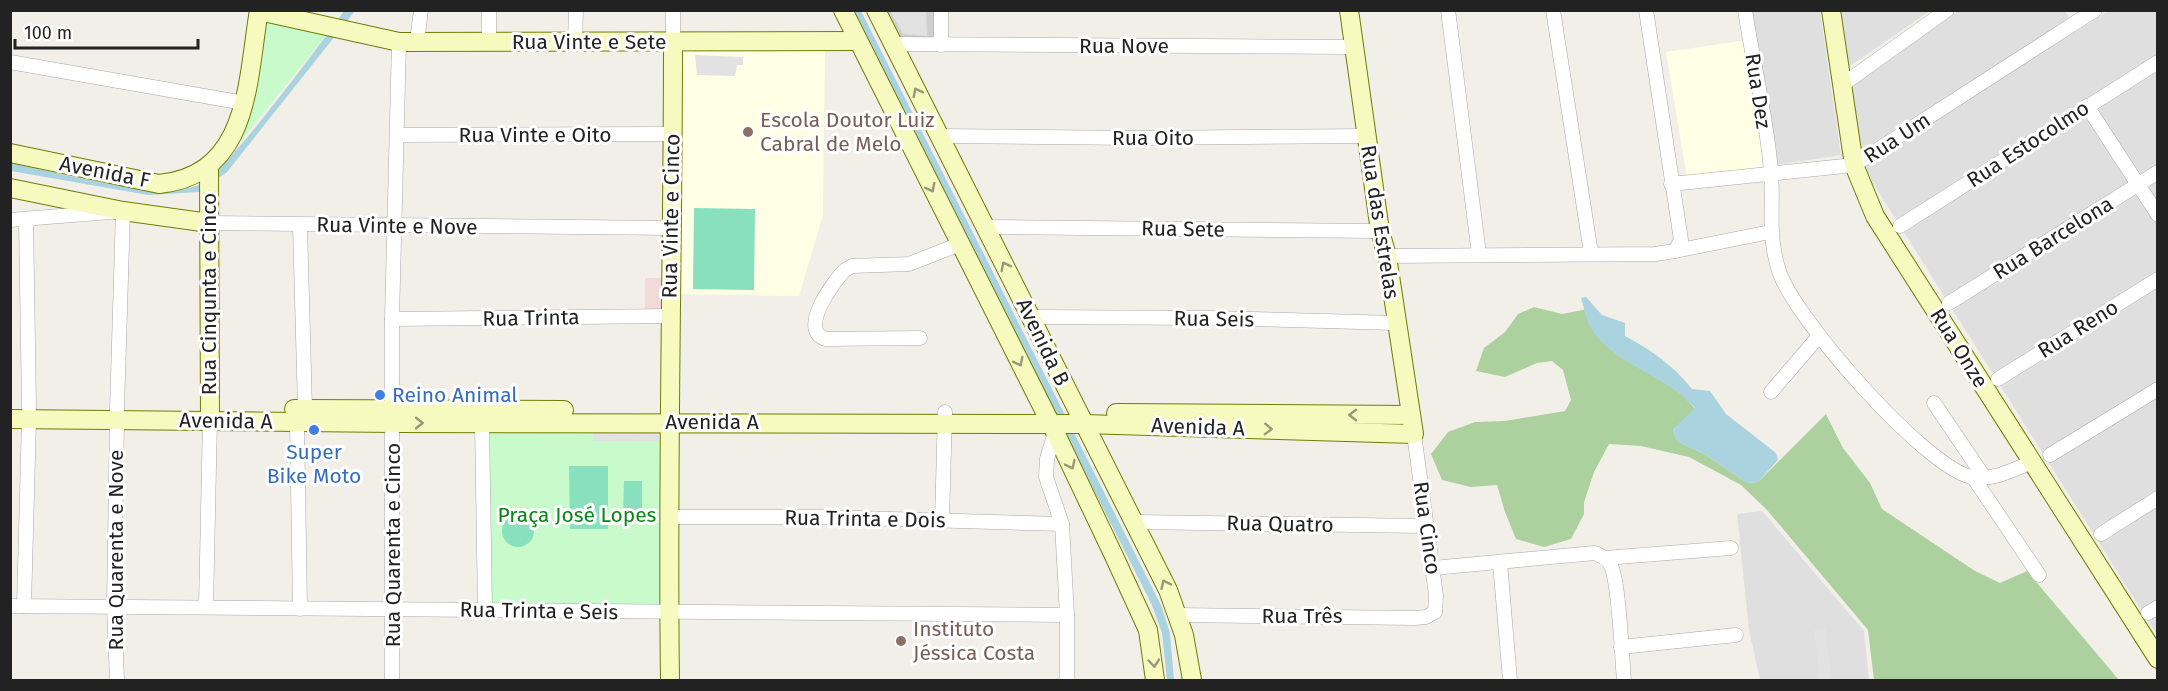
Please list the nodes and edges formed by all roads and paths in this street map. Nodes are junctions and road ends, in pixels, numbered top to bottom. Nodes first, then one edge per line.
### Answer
1 (421, 10) edge
2 (489, 10) edge
3 (576, 10) edge
4 (673, 10) edge
5 (843, 10) edge
6 (876, 10) edge
7 (941, 10) edge
8 (1349, 10) edge
9 (1448, 10) edge
10 (1553, 10) edge
11 (1646, 10) edge
12 (1744, 10) edge
13 (1831, 10) edge
14 (1947, 10) edge
15 (2095, 10) edge
16 (257, 11) edge
17 (2076, 16) edge
18 (323, 19) edge
19 (858, 41) junction
20 (408, 42) junction
21 (489, 42) junction
22 (575, 42) junction
23 (673, 42) junction
24 (894, 45) junction
25 (941, 45) junction
26 (1354, 47) junction
27 (10, 62) edge
28 (2157, 62) edge
29 (1842, 85) junction
30 (244, 103) junction
31 (2087, 106) junction
32 (673, 134) junction
33 (397, 135) junction
34 (939, 136) junction
35 (1366, 136) junction
36 (10, 153) edge
37 (1854, 165) junction
38 (209, 171) junction
39 (1771, 172) junction
40 (2157, 172) edge
41 (1671, 184) junction
42 (2138, 185) junction
43 (10, 188) edge
44 (123, 211) junction
45 (2157, 215) edge
46 (10, 220) edge
47 (27, 220) junction
48 (209, 223) junction
49 (300, 225) junction
50 (394, 226) junction
51 (1900, 226) dead end
52 (985, 227) junction
53 (672, 228) junction
54 (1380, 231) junction
55 (1770, 231) junction
56 (960, 244) junction
57 (1678, 246) junction
58 (1591, 253) junction
59 (1479, 254) junction
60 (1387, 256) junction
61 (2157, 279) edge
62 (1949, 303) dead end
63 (670, 316) junction
64 (1031, 317) junction
65 (392, 319) junction
66 (1396, 323) junction
67 (1819, 336) junction
68 (920, 338) dead end
69 (1998, 379) dead end
70 (2157, 389) edge
71 (1771, 392) dead end
72 (1934, 403) dead end
73 (23, 412) edge
74 (117, 415) junction
75 (210, 415) junction
76 (1411, 415) junction
77 (301, 416) junction
78 (394, 416) junction
79 (668, 416) junction
80 (945, 417) junction
81 (1079, 418) junction
82 (10, 419) edge
83 (1050, 421) junction
84 (482, 423) junction
85 (1414, 434) junction
86 (2050, 455) dead end
87 (2032, 462) junction
88 (1979, 477) junction
89 (2157, 498) edge
90 (668, 517) junction
91 (942, 520) junction
92 (1135, 522) junction
93 (1062, 524) junction
94 (1425, 526) junction
95 (2101, 534) dead end
96 (1731, 548) dead end
97 (1605, 558) junction
98 (1500, 563) junction
99 (1433, 568) junction
100 (2039, 575) dead end
101 (17, 606) edge
102 (114, 606) junction
103 (206, 606) junction
104 (300, 609) junction
105 (392, 609) junction
106 (485, 611) junction
107 (669, 613) junction
108 (1067, 615) junction
109 (1177, 615) junction
110 (1426, 617) joint
111 (1736, 635) dead end
112 (1621, 647) junction
113 (2157, 659) edge
114 (117, 681) edge
115 (392, 681) edge
116 (670, 681) edge
117 (1067, 681) edge
118 (1155, 681) edge
119 (1192, 681) edge
120 (1510, 681) edge
121 (1624, 681) edge

1 - 20 street, Rua Quarenta e Cinco
2 - 21 street
3 - 22 street
4 - 23 street, Rua Vinte e Cinco
5 - 19 street, Avenida B
6 - 24 street, Avenida B
7 - 25 street
8 - 26 street, Rua das Estrelas
9 - 59 street
10 - 58 street
11 - 41 street
12 - 39 street, Rua Dez
13 - 29 street, Rua Onze
14 - 29 street
15 - 17 street, Rua Um
16 - 18 street, Rua Vinte e Sete
16 - 30 street, Avenida F
17 - 37 street, Rua Um
18 - 20 street, Rua Vinte e Sete
19 - 23 street, Rua Vinte e Sete
19 -> 56 street, Avenida B
20 - 21 street, Rua Vinte e Sete
20 - 33 street, Rua Quarenta e Cinco
21 - 22 street, Rua Vinte e Sete
22 - 23 street, Rua Vinte e Sete
23 - 32 street, Rua Vinte e Cinco
24 - 25 street, Rua Nove
34 -> 24 street, Avenida B
25 - 26 street, Rua Nove
26 - 35 street, Rua das Estrelas
27 - 30 street
28 - 31 street, Rua Estocolmo
29 - 37 street, Rua Onze
30 - 38 street, Avenida F
31 - 42 street
31 - 51 street, Rua Estocolmo
32 - 33 street, Rua Vinte e Oito
32 - 53 street, Rua Vinte e Cinco
33 - 50 street, Rua Quarenta e Cinco
34 - 35 street, Rua Oito
34 - 52 street, Avenida B
35 - 54 street, Rua das Estrelas
36 - 38 street, Avenida F
37 - 39 street, Rua Um
37 - 87 street, Rua Onze
38 - 48 street, Rua Cinqunta e Cinco
39 - 41 street, Rua Um
39 - 55 street, Rua Dez
40 - 42 street, Rua Barcelona
41 - 57 street
42 - 45 street
42 - 62 street, Rua Barcelona
43 - 44 street, Rua Vinte e Nove
44 - 47 street
44 - 48 street, Rua Vinte e Nove
44 - 74 street, Rua Quarenta e Nove
46 - 47 street
47 - 73 street
48 - 49 street, Rua Vinte e Nove
48 - 75 street, Rua Cinqunta e Cinco
49 - 50 street, Rua Vinte e Nove
49 - 77 street
50 - 53 street, Rua Vinte e Nove
50 - 65 street, Rua Quarenta e Cinco
52 - 54 street, Rua Sete
64 -> 52 street, Avenida B
53 - 63 street, Rua Vinte e Cinco
54 - 60 street, Rua das Estrelas
55 - 57 street
55 - 67 street, Rua Dez
56 - 68 street
56 -> 83 street, Avenida B
57 - 58 street
58 - 59 street
59 - 60 street
60 - 66 street, Rua das Estrelas
61 - 69 street, Rua Reno
63 - 65 street, Rua Trinta
63 - 79 street, Rua Vinte e Cinco
64 - 66 street, Rua Seis
64 - 81 street, Avenida B
65 - 78 street, Rua Quarenta e Cinco
66 - 76 street, Rua das Estrelas
67 - 71 street
67 - 88 street, Rua Dez
70 - 86 street
72 - 88 street
73 - 74 street, Avenida A
73 - 82 street, Avenida A
73 - 101 street
74 - 75 street, Avenida A
74 - 102 street, Rua Quarenta e Nove
75 - 77 street, Avenida A
75 - 103 street
76 -> 81 street, Avenida A
76 - 85 street, Rua das Estrelas
77 - 78 street, Avenida A
77 - 104 street
78 - 79 street, Avenida A
78 -> 84 street, Avenida A
78 - 105 street, Rua Quarenta e Cinco
79 - 80 street, Avenida A
79 - 84 street, Avenida A
79 - 90 street, Rua Vinte e Cinco
80 - 83 street, Avenida A
80 - 91 street
81 - 83 street, Avenida A
81 -> 85 street, Avenida A
81 - 92 street, Avenida B
83 - 93 street
83 -> 118 street, Avenida B
84 - 106 street
85 - 94 street, Rua Cinco
87 - 88 street
87 - 113 street, Rua Onze
88 - 100 street
89 - 95 street
90 - 91 street, Rua Trinta e Dois
90 - 107 street, Rua Vinte e Cinco
91 - 93 street, Rua Trinta e Dois
92 - 94 street, Rua Quatro
109 -> 92 street, Avenida B
93 - 108 street
94 - 99 street, Rua Cinco
96 - 97 street
97 - 98 street
97 - 112 street
98 - 99 street
98 - 120 street
99 - 110 street, Rua Cinco
101 - 102 street, Rua Trinta e Seis
102 - 103 street, Rua Trinta e Seis
102 - 114 street, Rua Quarenta e Nove
103 - 104 street, Rua Trinta e Seis
104 - 105 street, Rua Trinta e Seis
105 - 106 street, Rua Trinta e Seis
105 - 115 street, Rua Quarenta e Cinco
106 - 107 street, Rua Trinta e Seis
107 - 108 street, Rua Trinta e Seis
107 - 116 street, Rua Vinte e Cinco
108 - 117 street
109 - 110 street, Rua Três
109 - 119 street, Avenida B
111 - 112 street
112 - 121 street

